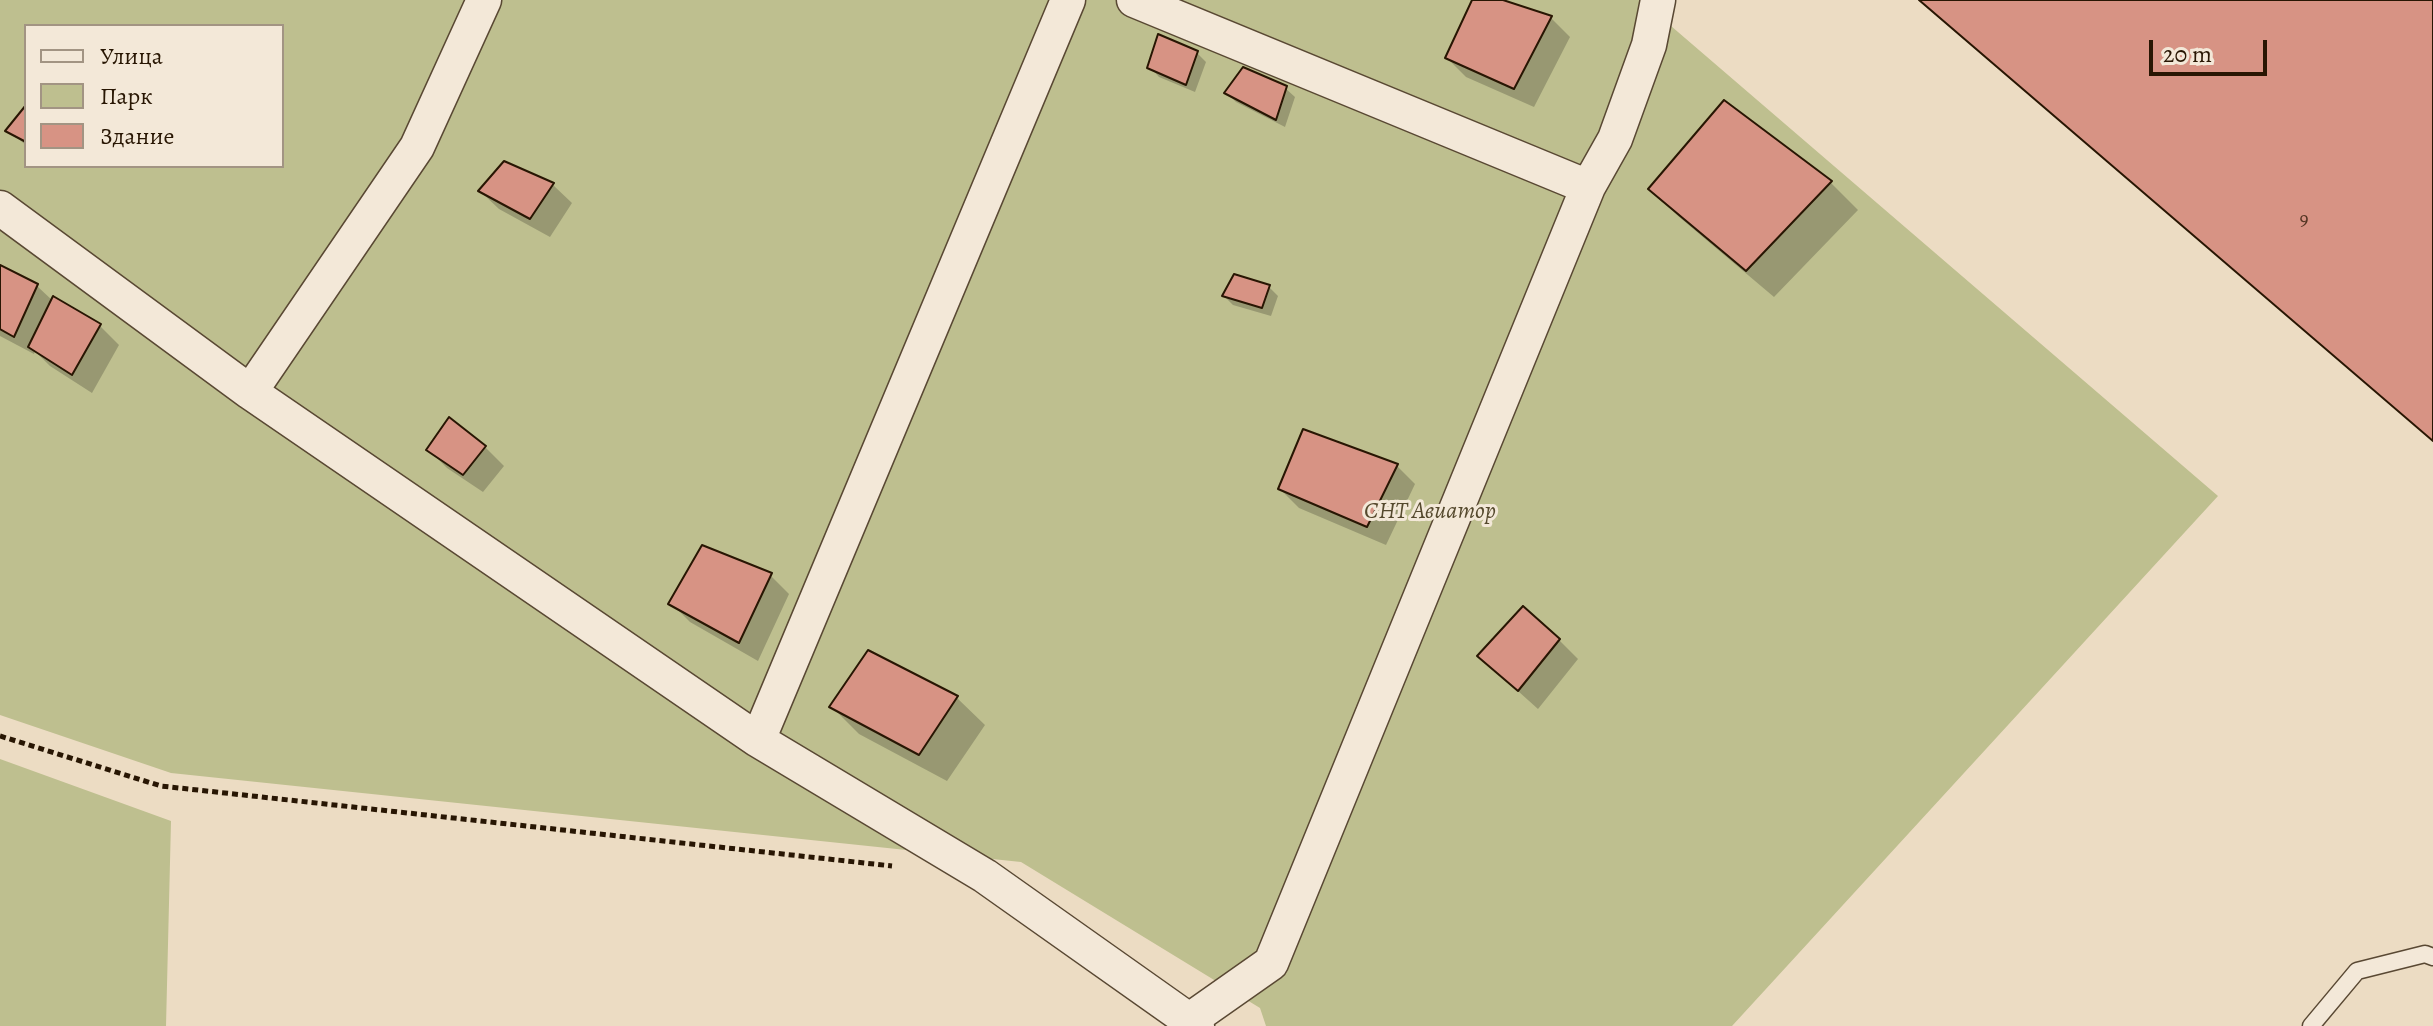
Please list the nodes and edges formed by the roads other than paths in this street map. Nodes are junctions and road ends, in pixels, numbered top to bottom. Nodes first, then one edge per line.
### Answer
1 (484, 0) edge
2 (1068, 0) edge
3 (1134, 0) edge
4 (1658, 0) edge
5 (1588, 187) junction
6 (0, 208) edge
7 (250, 392) junction
8 (758, 740) junction
9 (2433, 957) edge
10 (1193, 1023) edge
11 (2311, 1026) edge

1 - 7 street
2 - 8 street
3 - 5 street
4 - 5 street
5 - 10 street
6 - 7 street
7 - 8 street
8 - 10 street
9 - 11 lane

